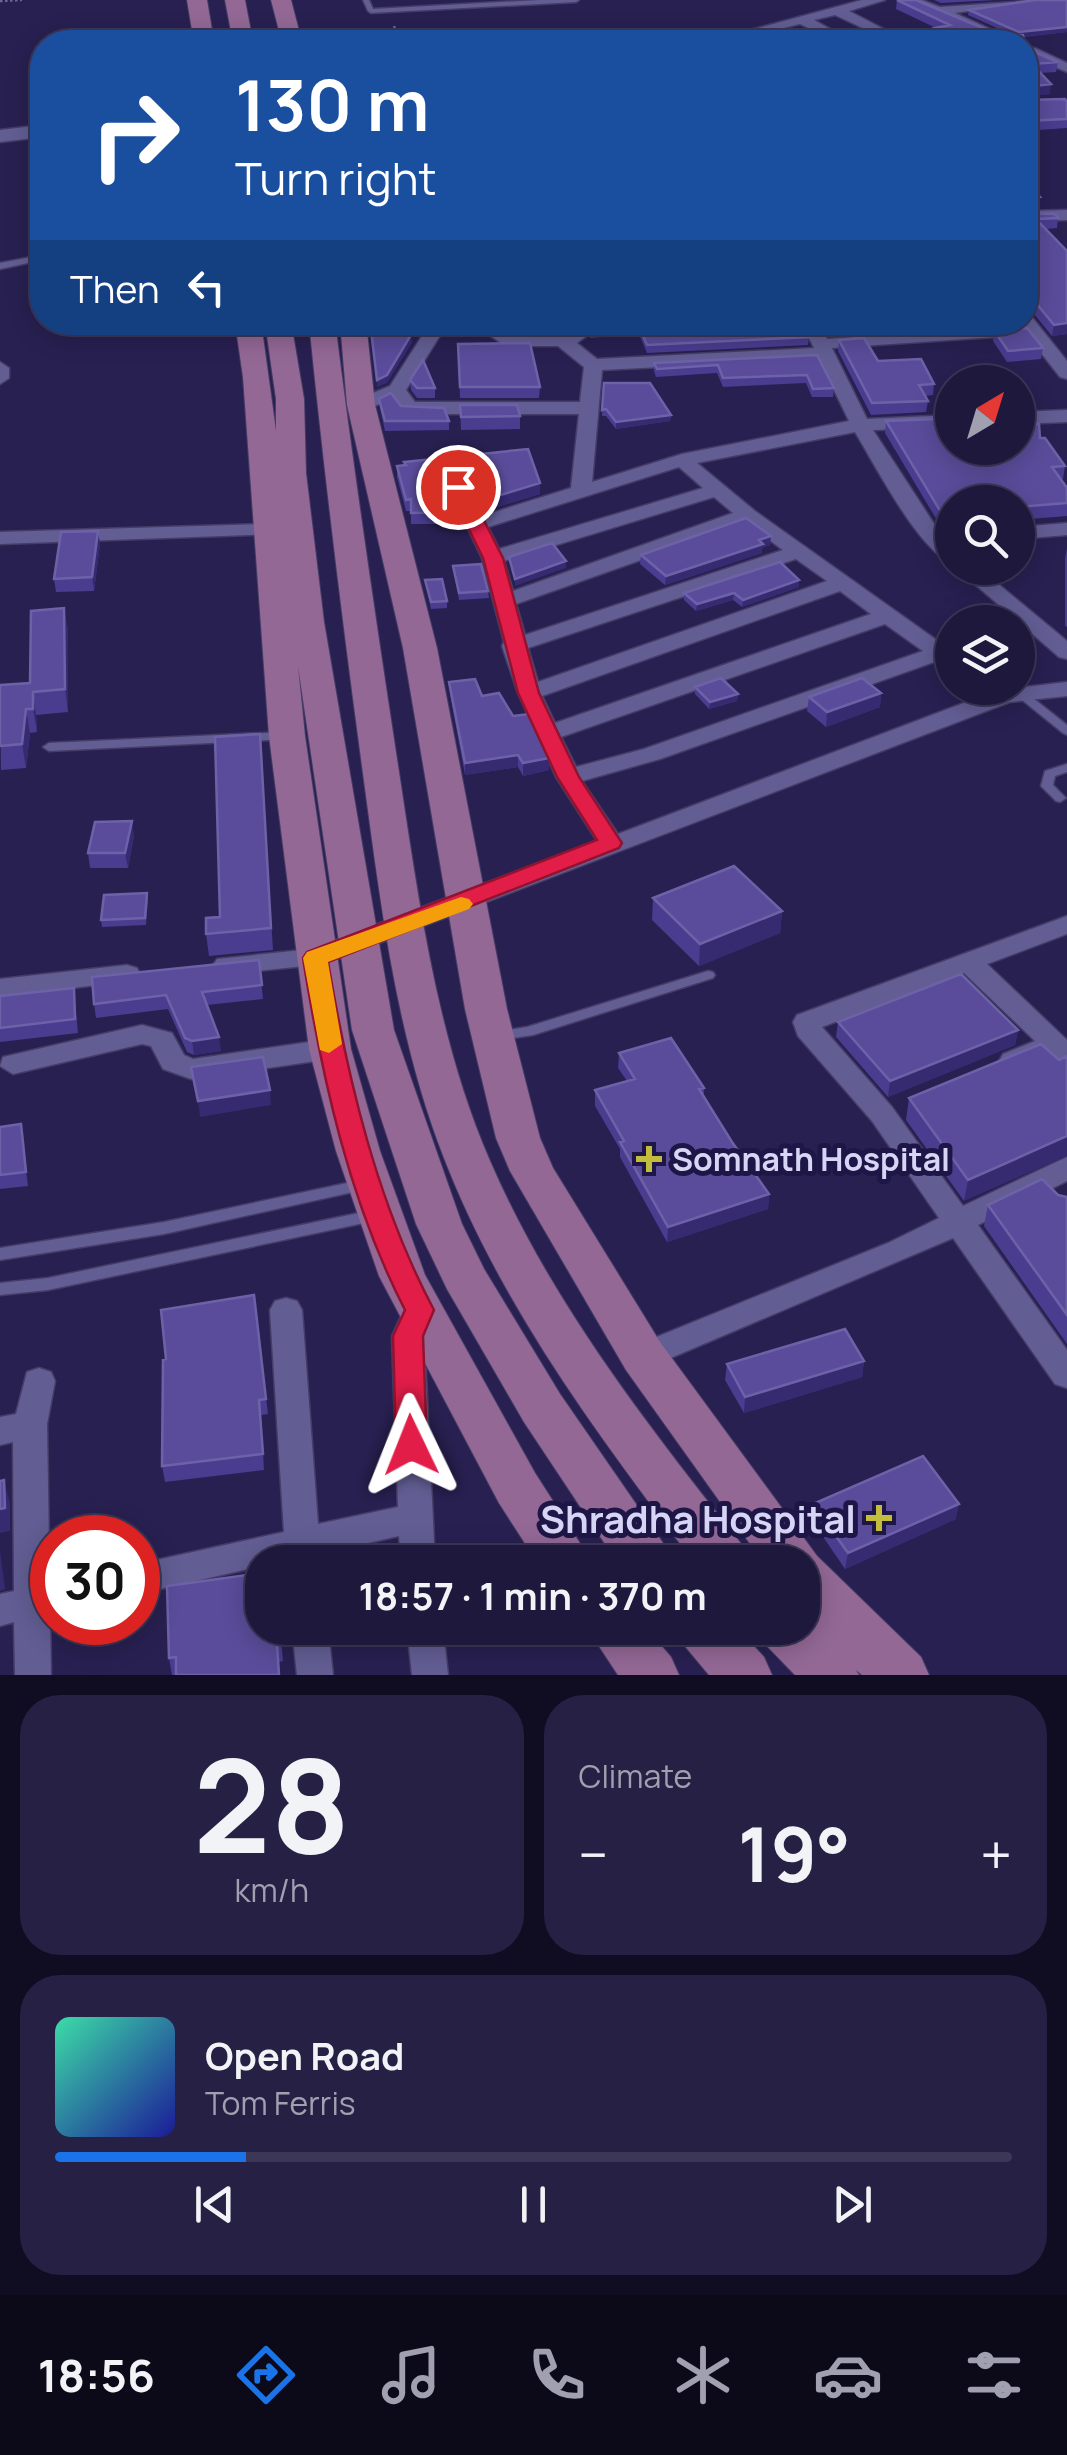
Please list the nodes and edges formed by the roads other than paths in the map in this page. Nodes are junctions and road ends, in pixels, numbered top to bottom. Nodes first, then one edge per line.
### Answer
1 (197, 0) edge
2 (235, 0) edge
3 (268, 0) edge
4 (281, 0) edge
5 (366, 0) edge
6 (576, 0) edge
7 (878, 0) edge
8 (912, 0) edge
9 (1036, 0) edge
10 (838, 11) junction
11 (942, 11) junction
12 (802, 20) junction
13 (202, 30) edge
14 (241, 30) edge
15 (273, 30) edge
16 (289, 30) edge
17 (784, 30) edge
18 (822, 30) edge
19 (877, 30) edge
20 (985, 30) edge
21 (1038, 54) edge
22 (1067, 68) edge
23 (30, 132) edge
24 (0, 136) edge
25 (30, 151) edge
26 (0, 155) edge
27 (1060, 215) edge
28 (1067, 232) edge
29 (30, 260) edge
30 (0, 266) edge
31 (250, 335) edge
32 (280, 335) edge
33 (428, 335) edge
34 (499, 335) edge
35 (577, 335) edge
36 (816, 335) edge
37 (934, 335) edge
38 (1037, 335) edge
39 (336, 343) edge
40 (565, 343) junction
41 (823, 348) junction
42 (593, 365) junction
43 (0, 368) edge
44 (1067, 373) edge
45 (0, 378) edge
46 (379, 398) junction
47 (590, 408) junction
48 (1067, 416) edge
49 (1035, 417) edge
50 (935, 422) edge
51 (860, 425) junction
52 (682, 460) junction
53 (458, 487) dead end
54 (716, 490) junction
55 (581, 492) junction
56 (748, 515) junction
57 (477, 524) junction
58 (935, 528) edge
59 (1067, 529) edge
60 (268, 530) junction
61 (1035, 532) edge
62 (0, 538) edge
63 (799, 551) junction
64 (493, 558) junction
65 (843, 583) junction
66 (987, 585) edge
67 (289, 589) junction
68 (505, 601) junction
69 (886, 616) junction
70 (514, 646) junction
71 (935, 649) edge
72 (1067, 652) edge
73 (935, 661) edge
74 (1067, 689) edge
75 (1035, 691) edge
76 (529, 693) junction
77 (973, 705) edge
78 (1027, 705) edge
79 (1067, 731) edge
80 (547, 734) junction
81 (287, 736) junction
82 (50, 746) dead end
83 (1067, 768) edge
84 (568, 777) junction
85 (1060, 798) dead end
86 (611, 843) junction
87 (465, 902) junction
88 (405, 925) junction
89 (1064, 929) edge
90 (358, 942) junction
91 (315, 958) junction
92 (969, 962) junction
93 (204, 966) edge
94 (148, 972) edge
95 (708, 975) dead end
96 (0, 988) edge
97 (493, 1035) junction
98 (330, 1049) junction
99 (1061, 1049) edge
100 (13, 1064) dead end
101 (986, 1072) edge
102 (917, 1100) edge
103 (882, 1114) junction
104 (1054, 1174) edge
105 (374, 1199) junction
106 (1067, 1206) edge
107 (958, 1221) junction
108 (0, 1254) edge
109 (0, 1289) edge
110 (286, 1310) dead end
111 (419, 1310) junction
112 (643, 1356) junction
113 (1067, 1375) edge
114 (39, 1381) dead end
115 (15, 1427) edge
116 (414, 1518) junction
117 (301, 1545) edge
118 (328, 1545) edge
119 (416, 1545) edge
120 (555, 1545) edge
121 (635, 1545) edge
122 (711, 1545) edge
123 (781, 1545) edge
124 (245, 1562) edge
125 (160, 1576) edge
126 (820, 1594) edge
127 (27, 1604) edge
128 (311, 1645) edge
129 (427, 1645) edge
130 (627, 1645) edge
131 (718, 1645) edge
132 (802, 1645) edge
133 (32, 1675) edge
134 (314, 1675) edge
135 (430, 1675) edge
136 (651, 1675) edge
137 (744, 1675) edge
138 (831, 1675) edge
139 (902, 1675) edge

1 - 13 main road
2 - 14 main road
3 - 15 main road
4 - 16 main road
5 - 6 lane
7 - 10 street
8 - 11 street
9 - 11 street
10 - 12 street
10 - 19 street
11 - 20 street
12 - 17 street
12 - 18 street
21 - 22 street
23 - 24 street
25 - 26 street
27 - 28 street
29 - 30 lane
31 - 60 main road
32 - 67 main road
33 - 46 street
34 - 40 street
35 - 40 street
36 - 41 street
37 - 41 street
38 - 44 street
39 - 46 main road
39 - 88 main road
40 - 42 street
41 - 42 street
41 - 51 street
42 - 47 street
43 - 45 street
46 - 47 street
46 - 87 main road
47 - 55 street
48 - 49 street
50 - 51 street
51 - 52 street
51 - 58 street
52 - 54 street
52 - 55 street
53 - 57 street
54 - 56 street
54 - 64 street
55 - 57 street
56 - 63 street
56 - 68 street
57 - 64 street
59 - 61 street
60 - 62 street
60 - 67 main road
63 - 65 street
63 - 70 street
64 - 68 street
65 - 69 street
65 - 76 street
66 - 72 street
67 - 81 main road
67 - 90 main road
68 - 70 street
69 - 71 street
69 - 80 street
70 - 76 street
73 - 84 street
74 - 75 street
76 - 80 street
77 - 86 street
78 - 79 lane
80 - 84 street
81 - 82 lane
81 - 91 main road
83 - 85 lane
84 - 86 street
86 - 87 street
87 - 88 street
87 - 97 main road
88 - 90 street
88 - 122 main road
89 - 92 street
90 - 91 street
90 - 121 main road
91 - 93 street
91 - 98 main road
92 - 99 street
92 - 103 street
94 - 96 street
95 - 97 lane
97 - 112 main road
98 - 100 street
98 - 105 main road
99 - 101 street
102 - 103 street
103 - 107 street
104 - 106 street
104 - 107 street
105 - 108 lane
105 - 109 lane
105 - 111 main road
107 - 112 street
107 - 113 street
110 - 117 street
111 - 116 street
111 - 120 main road
112 - 123 main road
114 - 115 street
115 - 127 street
116 - 118 street
116 - 119 street
124 - 125 street
126 - 139 main road
127 - 133 street
128 - 134 street
129 - 135 street
130 - 136 main road
131 - 137 main road
132 - 138 main road

